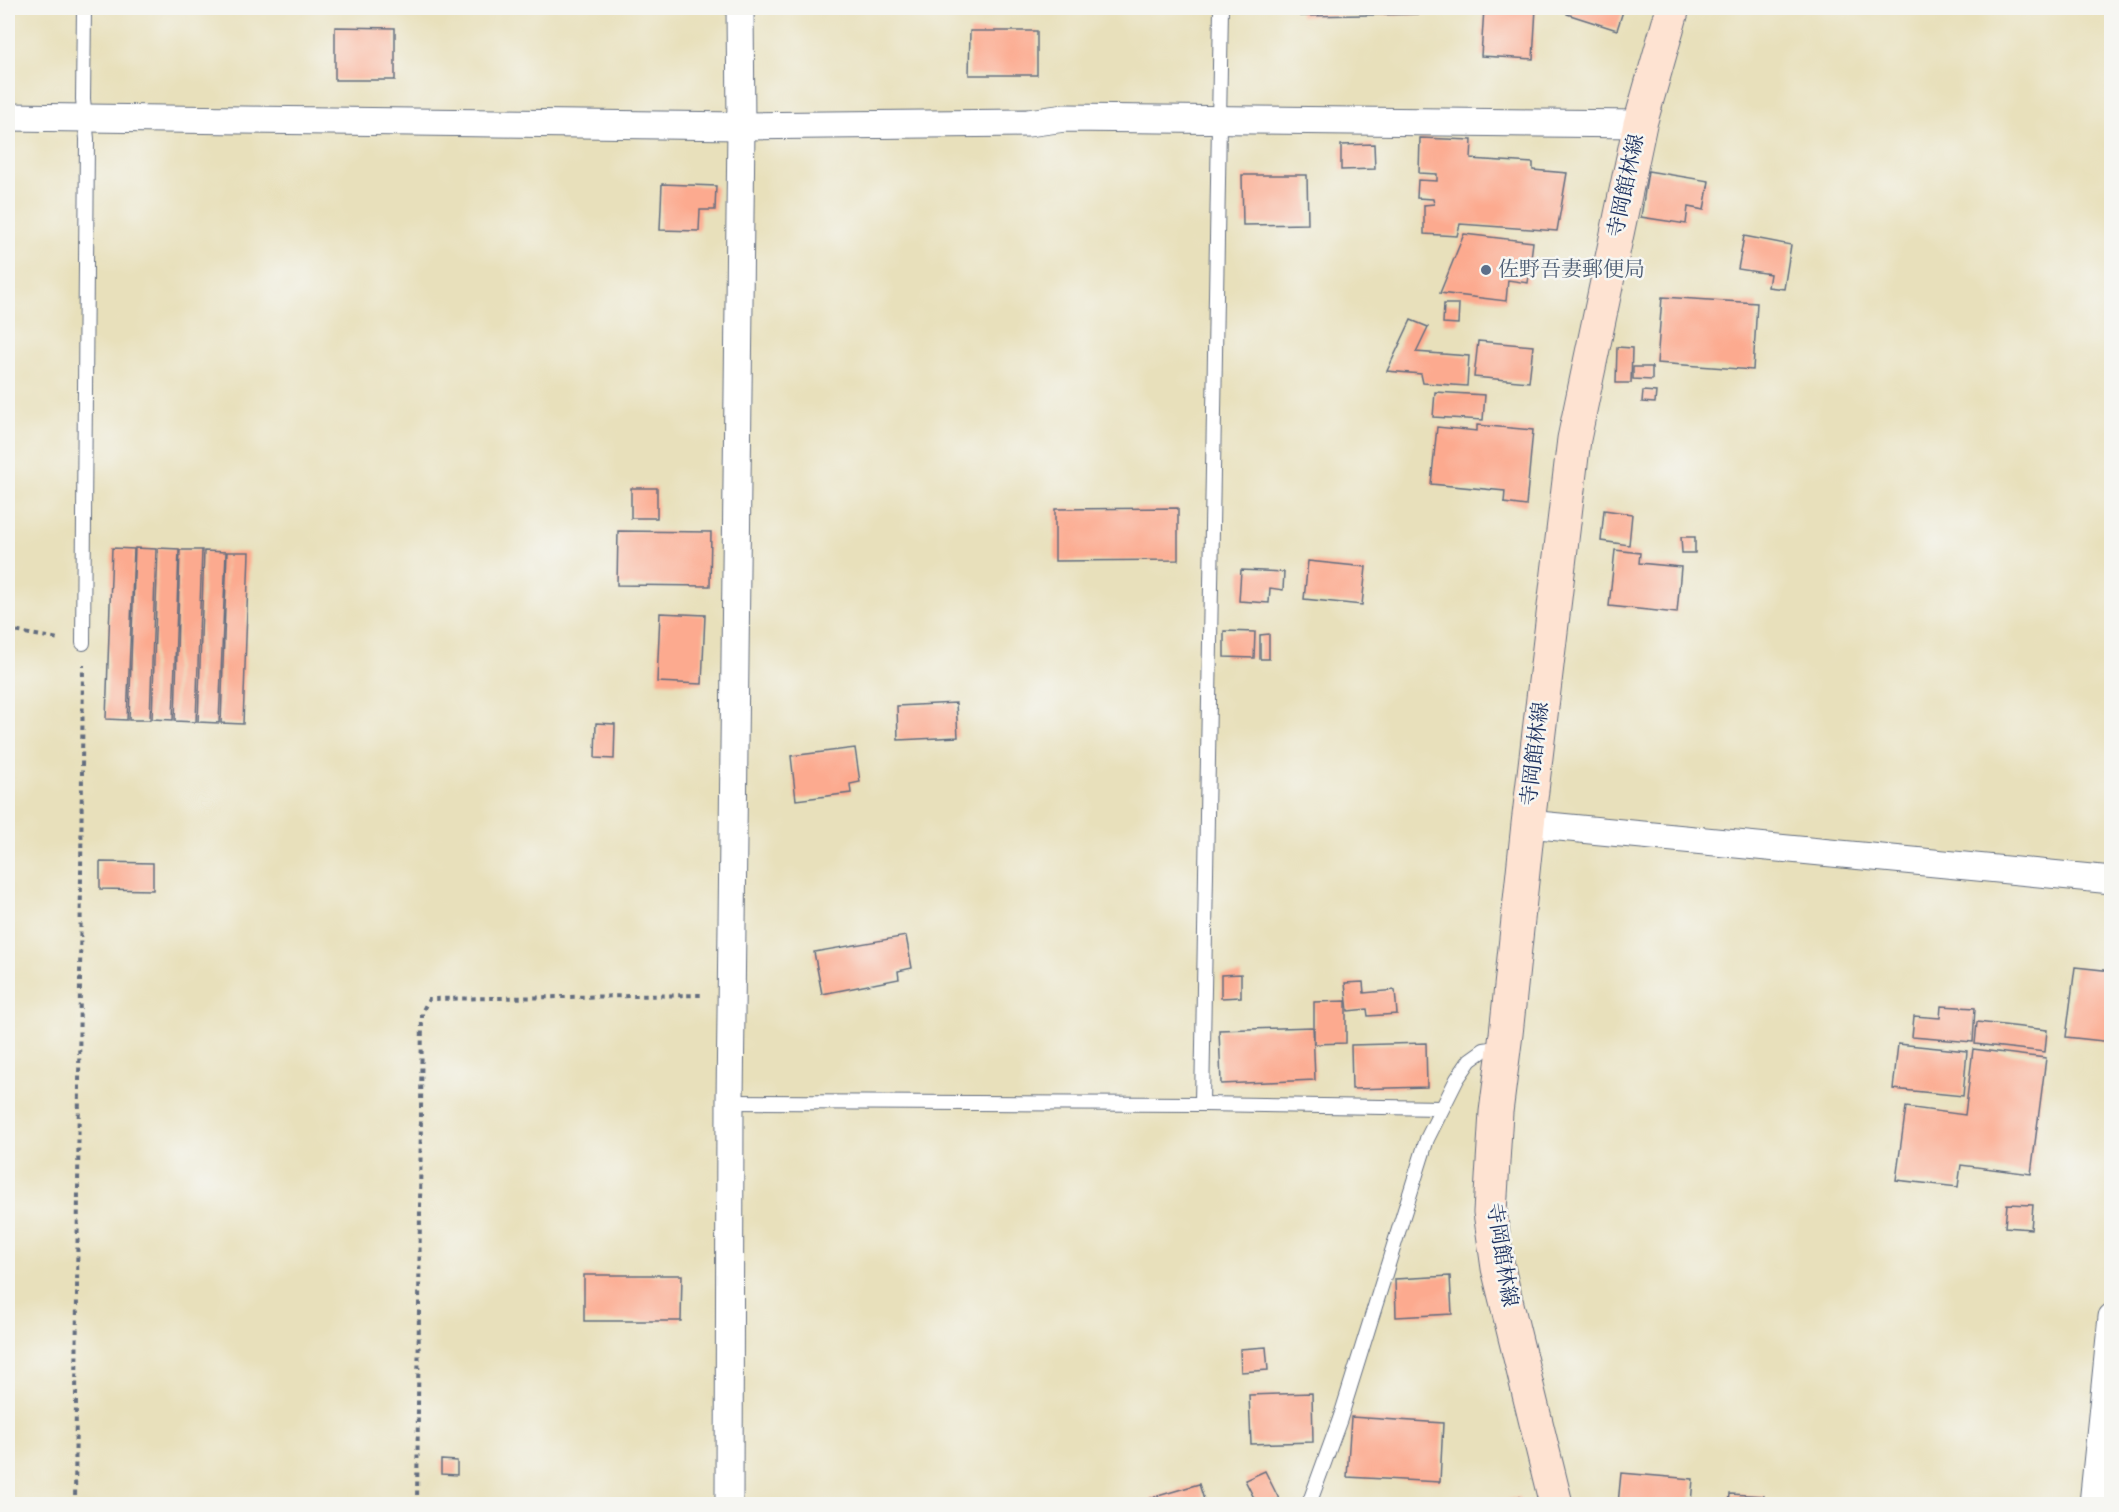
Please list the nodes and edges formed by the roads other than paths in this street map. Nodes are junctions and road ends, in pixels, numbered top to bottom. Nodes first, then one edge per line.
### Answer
1 (84, 8) edge
2 (740, 8) edge
3 (1221, 8) edge
4 (1673, 8) edge
5 (8, 117) edge
6 (85, 119) junction
7 (1218, 119) junction
8 (1640, 124) junction
9 (741, 126) junction
10 (83, 643) road end
11 (1528, 824) junction
12 (2112, 880) edge
13 (1505, 1047) junction
14 (730, 1102) junction
15 (1202, 1104) junction
16 (1443, 1108) junction
17 (2112, 1317) edge
18 (729, 1504) edge
19 (1309, 1504) edge
20 (1556, 1504) edge
21 (2093, 1504) edge

1 - 6 lane
2 - 9 street
3 - 7 lane
4 - 8 main road, 寺岡館林線
5 - 6 street
6 - 9 street
6 - 10 lane
7 - 8 street
7 - 9 street
7 - 15 lane
8 - 11 main road, 寺岡館林線
9 - 14 street
11 - 12 street
11 - 13 main road, 寺岡館林線
13 - 16 lane
13 - 20 main road, 寺岡館林線
14 - 15 lane
14 - 18 street
15 - 16 lane
16 - 19 lane
17 - 21 street

